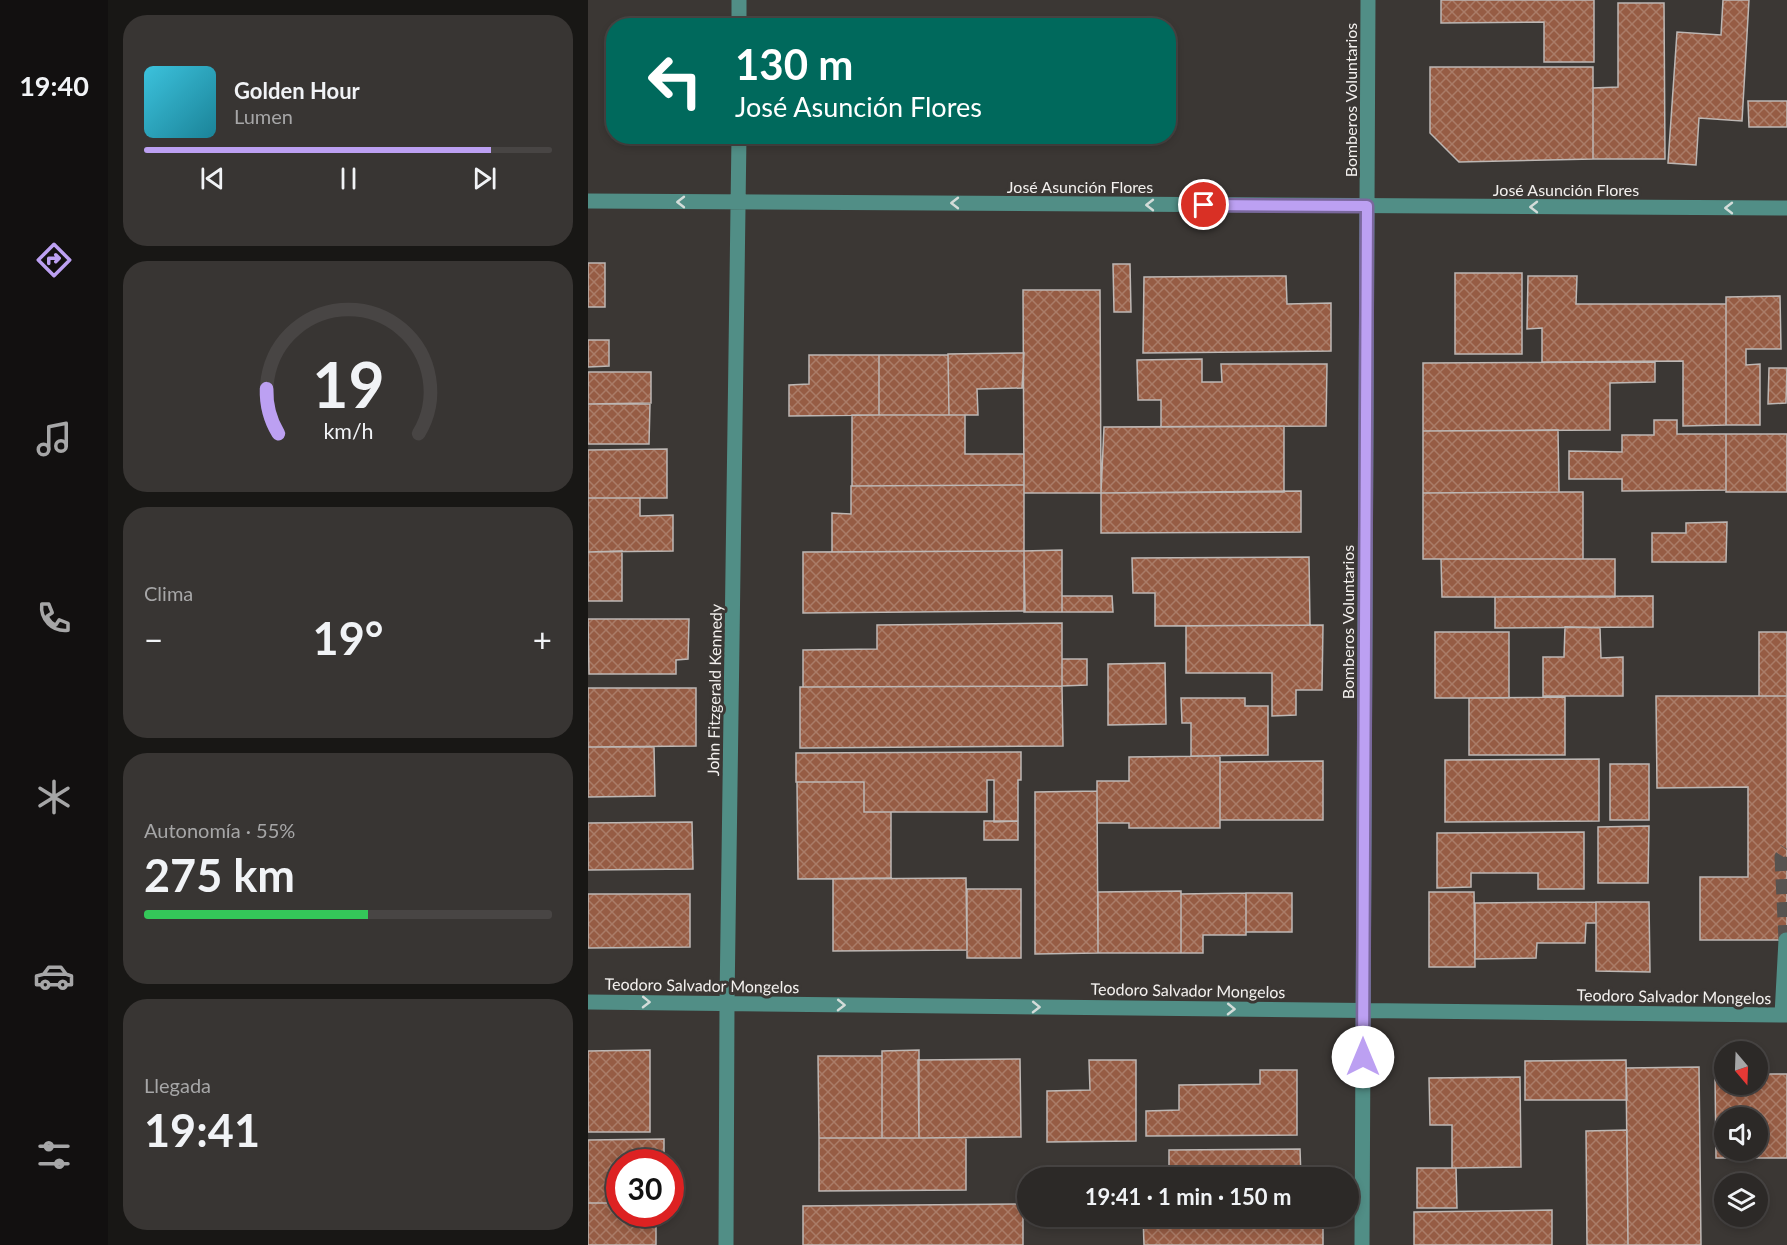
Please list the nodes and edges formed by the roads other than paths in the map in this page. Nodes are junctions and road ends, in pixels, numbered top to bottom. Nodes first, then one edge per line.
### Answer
1 (739, 0) edge
2 (1368, 0) edge
3 (739, 18) edge
4 (739, 144) edge
5 (588, 201) edge
6 (739, 202) junction
7 (1367, 206) junction
8 (1787, 208) edge
9 (1786, 940) edge
10 (588, 1002) edge
11 (727, 1003) junction
12 (1363, 1010) junction
13 (1784, 1015) edge
14 (726, 1245) edge
15 (1362, 1245) edge

1 - 3 street
2 - 7 street, Bomberos Voluntarios
4 - 6 street, John Fitzgerald Kennedy
6 -> 5 street, José Asunción Flores
7 -> 6 street, José Asunción Flores
6 - 11 street, John Fitzgerald Kennedy
8 -> 7 street, José Asunción Flores
7 - 12 street, Bomberos Voluntarios
9 - 13 street
10 -> 11 street, Teodoro Salvador Mongelos
11 -> 12 street, Teodoro Salvador Mongelos
11 - 14 street, John Fitzgerald Kennedy
12 - 13 street, Teodoro Salvador Mongelos
12 - 15 street, Bomberos Voluntarios

